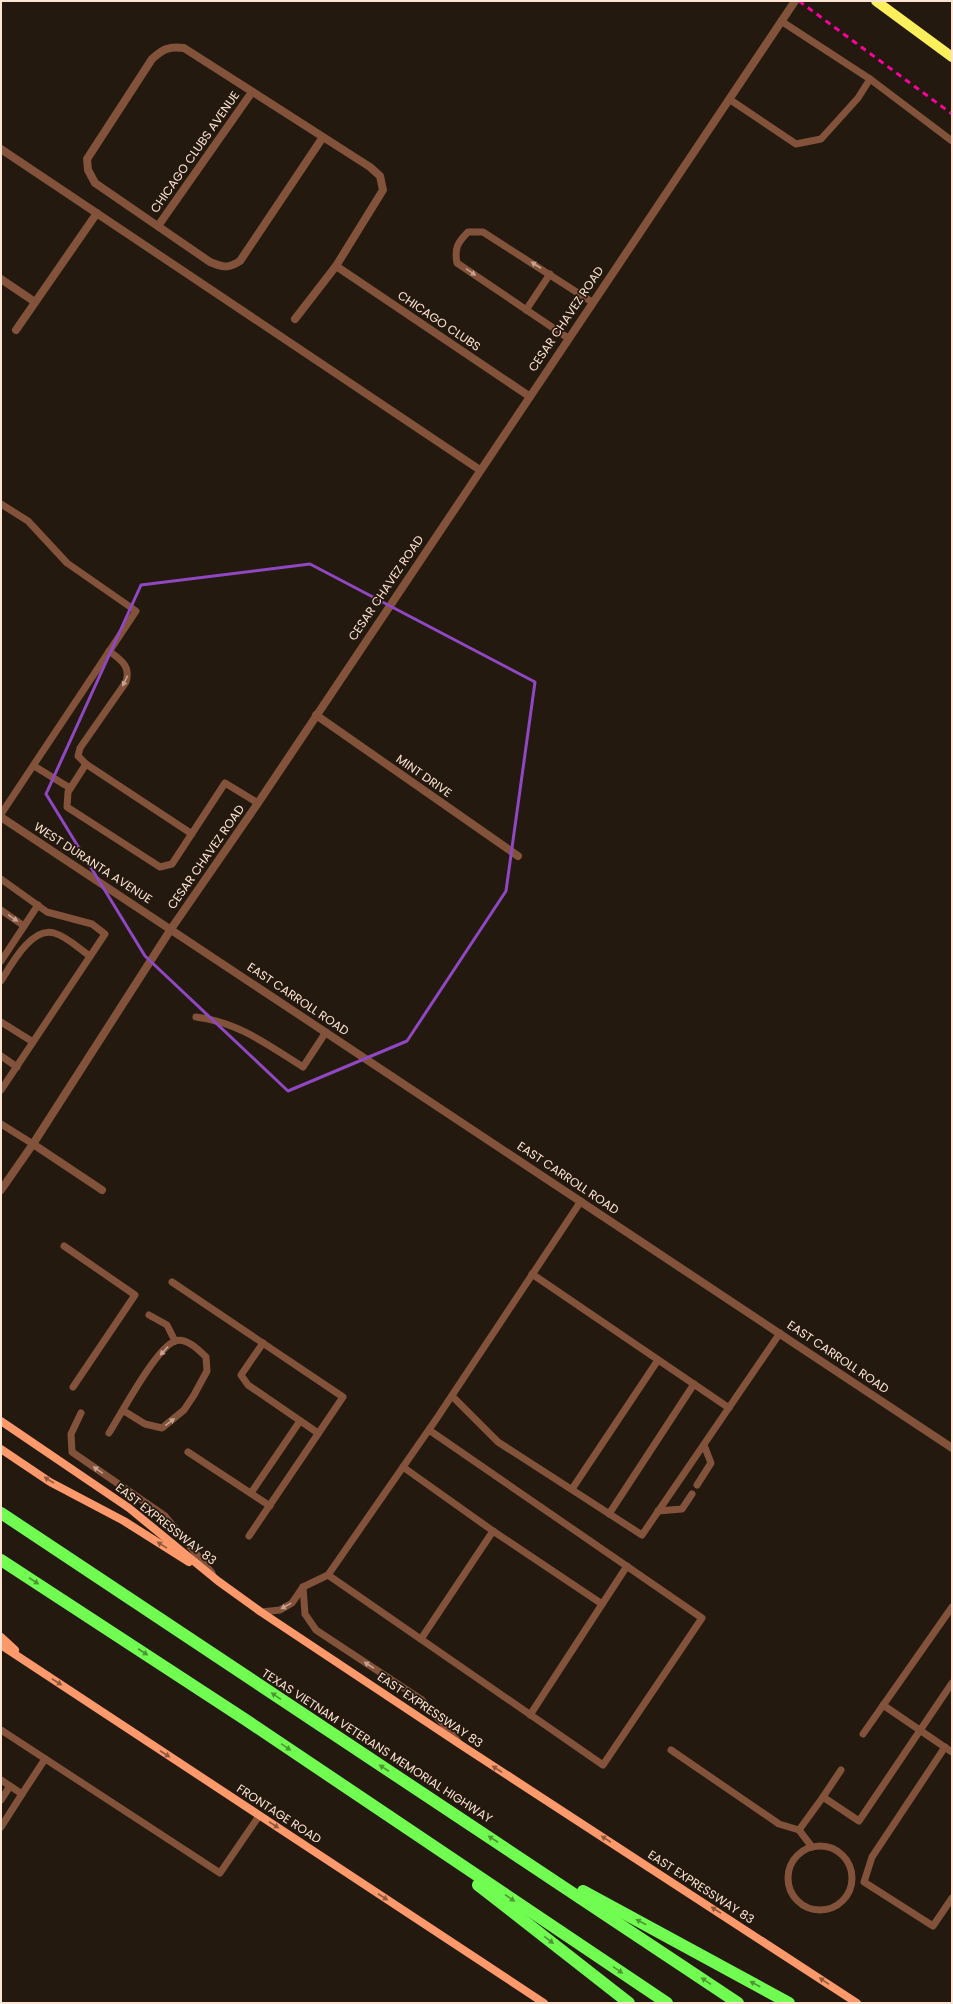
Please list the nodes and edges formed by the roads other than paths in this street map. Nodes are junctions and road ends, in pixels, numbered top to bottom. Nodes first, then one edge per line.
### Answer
1 (795, 1) edge
2 (876, 1) edge
3 (781, 21) junction
4 (952, 57) edge
5 (870, 79) junction
6 (252, 92) junction
7 (729, 99) junction
8 (323, 136) junction
9 (952, 141) edge
10 (1, 149) edge
11 (96, 213) junction
12 (158, 226) junction
13 (336, 266) junction
14 (550, 274) junction
15 (1, 279) edge
16 (35, 302) junction
17 (592, 302) junction
18 (526, 310) junction
19 (295, 319) dead end
20 (16, 330) dead end
21 (568, 338) junction
22 (528, 396) junction
23 (480, 470) junction
24 (1, 504) edge
25 (109, 651) junction
26 (316, 715) junction
27 (86, 764) junction
28 (34, 766) junction
29 (70, 788) junction
30 (258, 803) junction
31 (1, 815) edge
32 (192, 834) junction
33 (518, 856) dead end
34 (1, 879) edge
35 (38, 906) junction
36 (1, 910) edge
37 (24, 926) junction
38 (171, 929) junction
39 (90, 956) junction
40 (1, 960) edge
41 (1, 981) edge
42 (196, 1017) dead end
43 (1, 1022) edge
44 (326, 1032) junction
45 (33, 1042) junction
46 (1, 1056) edge
47 (17, 1067) junction
48 (1, 1090) edge
49 (1, 1124) edge
50 (33, 1144) junction
51 (1, 1190) edge
52 (102, 1190) dead end
53 (581, 1201) junction
54 (64, 1246) dead end
55 (532, 1274) junction
56 (172, 1282) dead end
57 (149, 1315) dead end
58 (780, 1333) junction
59 (175, 1341) junction
60 (263, 1343) junction
61 (658, 1360) junction
62 (694, 1384) junction
63 (73, 1387) dead end
64 (452, 1396) junction
65 (729, 1408) junction
66 (124, 1411) junction
67 (81, 1413) dead end
68 (1, 1421) edge
69 (300, 1421) junction
70 (429, 1430) junction
71 (109, 1433) dead end
72 (318, 1433) junction
73 (704, 1445) junction
74 (952, 1448) edge
75 (1, 1449) edge
76 (188, 1452) dead end
77 (403, 1467) junction
78 (697, 1485) dead end
79 (572, 1489) junction
80 (251, 1493) junction
81 (692, 1494) dead end
82 (270, 1506) junction
83 (658, 1511) junction
84 (1, 1513) edge
85 (609, 1514) junction
86 (493, 1531) junction
87 (249, 1536) dead end
88 (1, 1560) edge
89 (627, 1566) junction
90 (328, 1575) junction
91 (218, 1581) junction
92 (303, 1587) junction
93 (602, 1604) junction
94 (952, 1607) edge
95 (261, 1612) junction
96 (1, 1637) edge
97 (421, 1639) junction
98 (1, 1645) edge
99 (36, 1669) junction
100 (952, 1683) edge
101 (883, 1705) junction
102 (530, 1715) junction
103 (1, 1730) edge
104 (920, 1730) junction
105 (863, 1734) dead end
106 (461, 1745) junction
107 (944, 1747) junction
108 (671, 1750) dead end
109 (952, 1752) edge
110 (45, 1759) junction
111 (841, 1770) dead end
112 (1, 1780) edge
113 (10, 1786) junction
114 (22, 1794) junction
115 (823, 1797) junction
116 (1, 1800) edge
117 (260, 1816) junction
118 (396, 1821) junction
119 (1, 1827) edge
120 (799, 1830) junction
121 (812, 1847) junction
122 (517, 1855) junction
123 (852, 1881) junction
124 (864, 1882) junction
125 (952, 1898) edge
126 (544, 2003) edge
127 (629, 2003) edge
128 (667, 2003) edge
129 (738, 2003) edge
130 (789, 2003) edge
131 (857, 2003) edge

1 - 3 street, CESAR CHAVEZ ROAD
2 - 4 main road
3 - 5 lane
3 - 7 street, CESAR CHAVEZ ROAD
5 - 7 lane
5 - 9 lane
6 - 8 street, CHICAGO CLUBS AVENUE
6 - 12 street, CHICAGO CLUBS AVENUE
6 - 12 street, CHICAGO CLUBS AVENUE
7 - 17 street, CESAR CHAVEZ ROAD
8 - 12 street, CHICAGO CLUBS AVENUE
8 - 13 street, CHICAGO CLUBS AVENUE
10 - 11 street
11 - 16 street
11 - 23 street
13 - 19 street, CHICAGO CLUBS AVENUE
13 - 22 street, CHICAGO CLUBS
14 - 17 lane
14 - 18 lane
14 -> 18 lane
15 - 16 street
16 - 20 street
17 - 21 street, CESAR CHAVEZ ROAD
18 - 21 lane
21 - 22 street, CESAR CHAVEZ ROAD
22 - 23 street, CESAR CHAVEZ ROAD
23 - 26 street, CESAR CHAVEZ ROAD
24 - 25 lane
25 -> 27 lane
25 - 28 lane
26 - 30 street, CESAR CHAVEZ ROAD
26 - 33 street, MINT DRIVE
27 - 29 lane
27 - 32 lane
28 - 29 lane
28 - 31 lane
29 - 32 lane
30 - 32 lane
30 - 38 street, CESAR CHAVEZ ROAD
31 - 38 street, WEST DURANTA AVENUE
34 - 35 lane
35 - 37 lane
35 - 39 lane
36 -> 37 lane
37 - 40 lane
38 - 44 street, EAST CARROLL ROAD
38 - 50 street, CESAR CHAVEZ ROAD
39 - 41 lane
39 - 45 lane
42 - 44 lane
43 - 45 lane
44 - 53 street, EAST CARROLL ROAD
45 - 47 lane
46 - 47 lane
47 - 48 lane
49 - 50 lane
50 - 51 street, CESAR CHAVEZ ROAD
50 - 52 street
53 - 55 lane
53 - 58 street, EAST CARROLL ROAD
54 - 63 lane
55 - 61 lane
55 - 64 lane
56 - 60 lane
57 - 59 lane
58 - 65 lane
58 - 74 street, EAST CARROLL ROAD
59 -> 66 lane
66 -> 59 lane
60 - 69 lane
60 - 72 lane
61 - 62 lane
61 - 79 lane
62 - 65 lane
62 - 85 lane
64 - 70 lane
64 - 79 lane
65 - 73 lane
66 - 71 lane
91 -> 67 lane
68 - 91 main road, EAST EXPRESSWAY 83
69 - 72 lane
69 - 80 lane
70 - 77 lane
70 - 89 lane
72 - 82 lane
73 - 78 lane
73 - 83 lane
91 -> 75 main road
76 - 80 lane
77 - 86 lane
77 - 90 lane
79 - 85 lane
80 - 82 lane
81 - 83 lane
82 - 87 lane
83 - 85 lane
122 -> 84 highway, TEXAS VIETNAM VETERANS MEMORIAL HIGHWAY
86 - 93 lane
86 - 97 lane
88 -> 118 highway
89 - 93 lane
89 - 102 lane
90 - 92 lane
90 - 97 lane
91 - 95 main road, EAST EXPRESSWAY 83
92 -> 95 lane
106 -> 92 lane
93 - 102 lane
94 - 101 lane
95 - 106 main road, EAST EXPRESSWAY 83
96 - 99 main road
97 - 102 lane
98 - 99 main road, FRONTAGE ROAD
99 -> 117 main road, FRONTAGE ROAD
100 - 104 lane
101 - 104 lane
101 - 105 lane
103 - 110 lane
104 - 107 lane
104 - 115 lane
131 -> 106 main road, EAST EXPRESSWAY 83
107 - 109 lane
107 - 124 lane
108 - 120 lane
110 - 114 lane
110 - 117 lane
111 - 115 lane
112 - 113 lane
113 - 114 lane
113 - 116 lane
114 - 119 lane
115 - 120 lane
117 -> 126 main road, FRONTAGE ROAD
118 -> 127 highway
118 -> 128 highway
120 - 121 lane
121 - 123 lane
121 - 123 lane
129 -> 122 highway, TEXAS VIETNAM VETERANS MEMORIAL HIGHWAY
130 -> 122 highway
123 - 124 lane
124 - 125 lane

